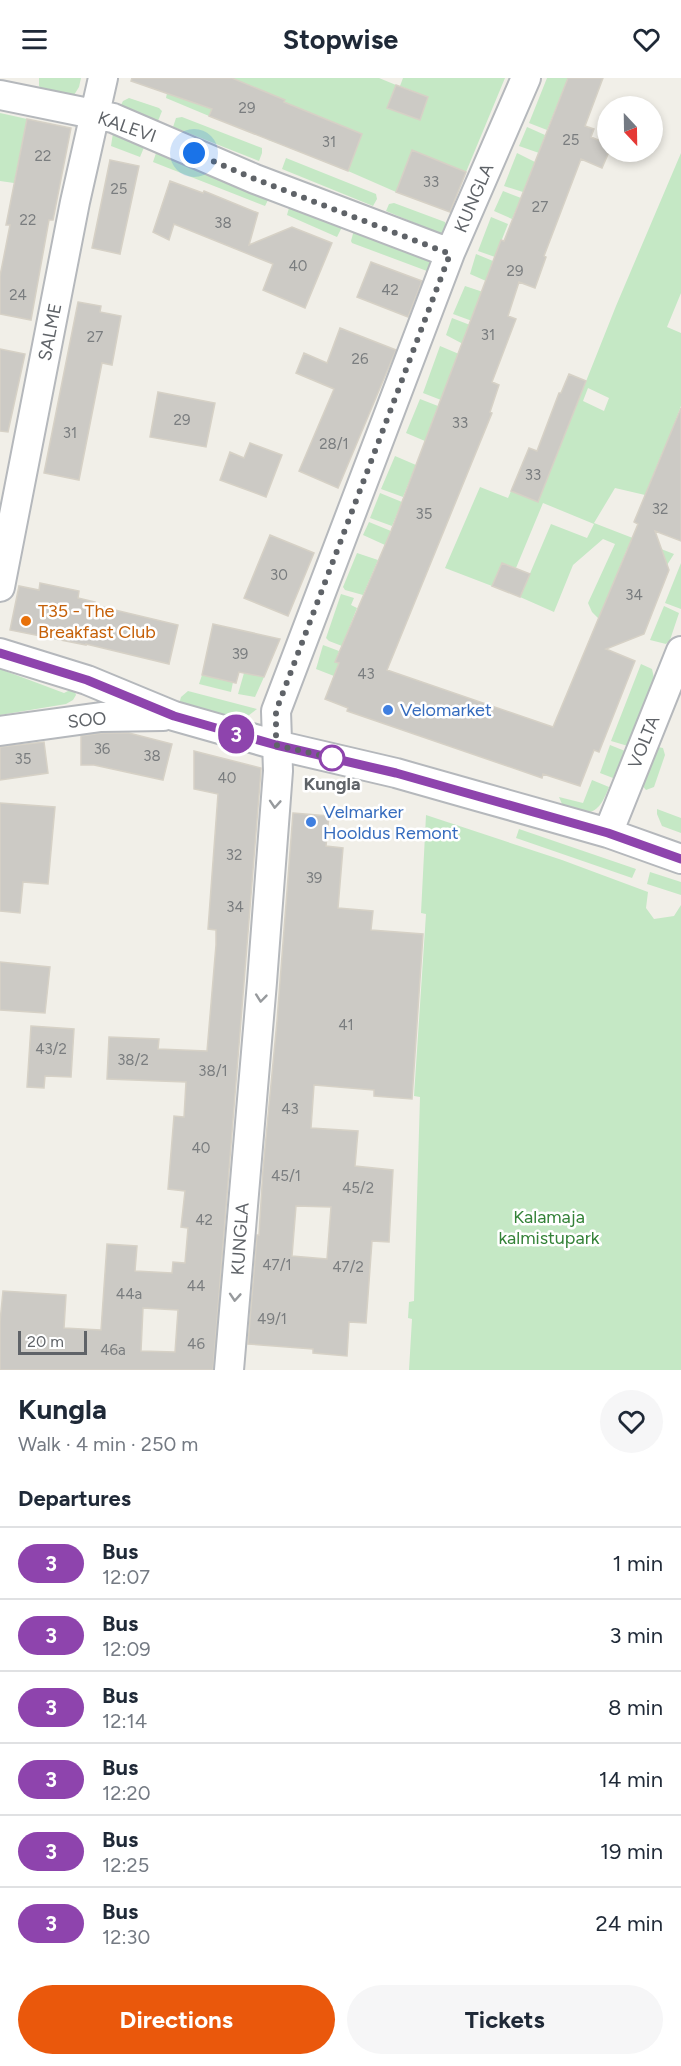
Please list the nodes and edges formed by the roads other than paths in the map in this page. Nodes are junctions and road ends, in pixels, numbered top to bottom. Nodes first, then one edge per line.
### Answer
1 (103, 78) edge
2 (526, 78) edge
3 (0, 95) edge
4 (95, 115) junction
5 (450, 254) junction
6 (0, 586) edge
7 (681, 651) edge
8 (0, 653) edge
9 (87, 680) junction
10 (174, 716) junction
11 (55, 723) junction
12 (0, 731) edge
13 (276, 745) junction
14 (608, 833) junction
15 (681, 859) edge
16 (229, 1370) edge

1 - 4 street, SALME
2 - 5 street, KUNGLA
3 - 4 street, KALEVI
4 - 5 street, KALEVI
4 - 6 street, SALME
5 - 13 street, KUNGLA
7 - 14 street, VOLTA
8 - 9 street
9 - 10 street
9 - 11 street
10 - 11 street, SOO
10 - 13 street
11 - 12 street, SOO
13 - 14 street
13 -> 16 street, KUNGLA
14 - 15 street

